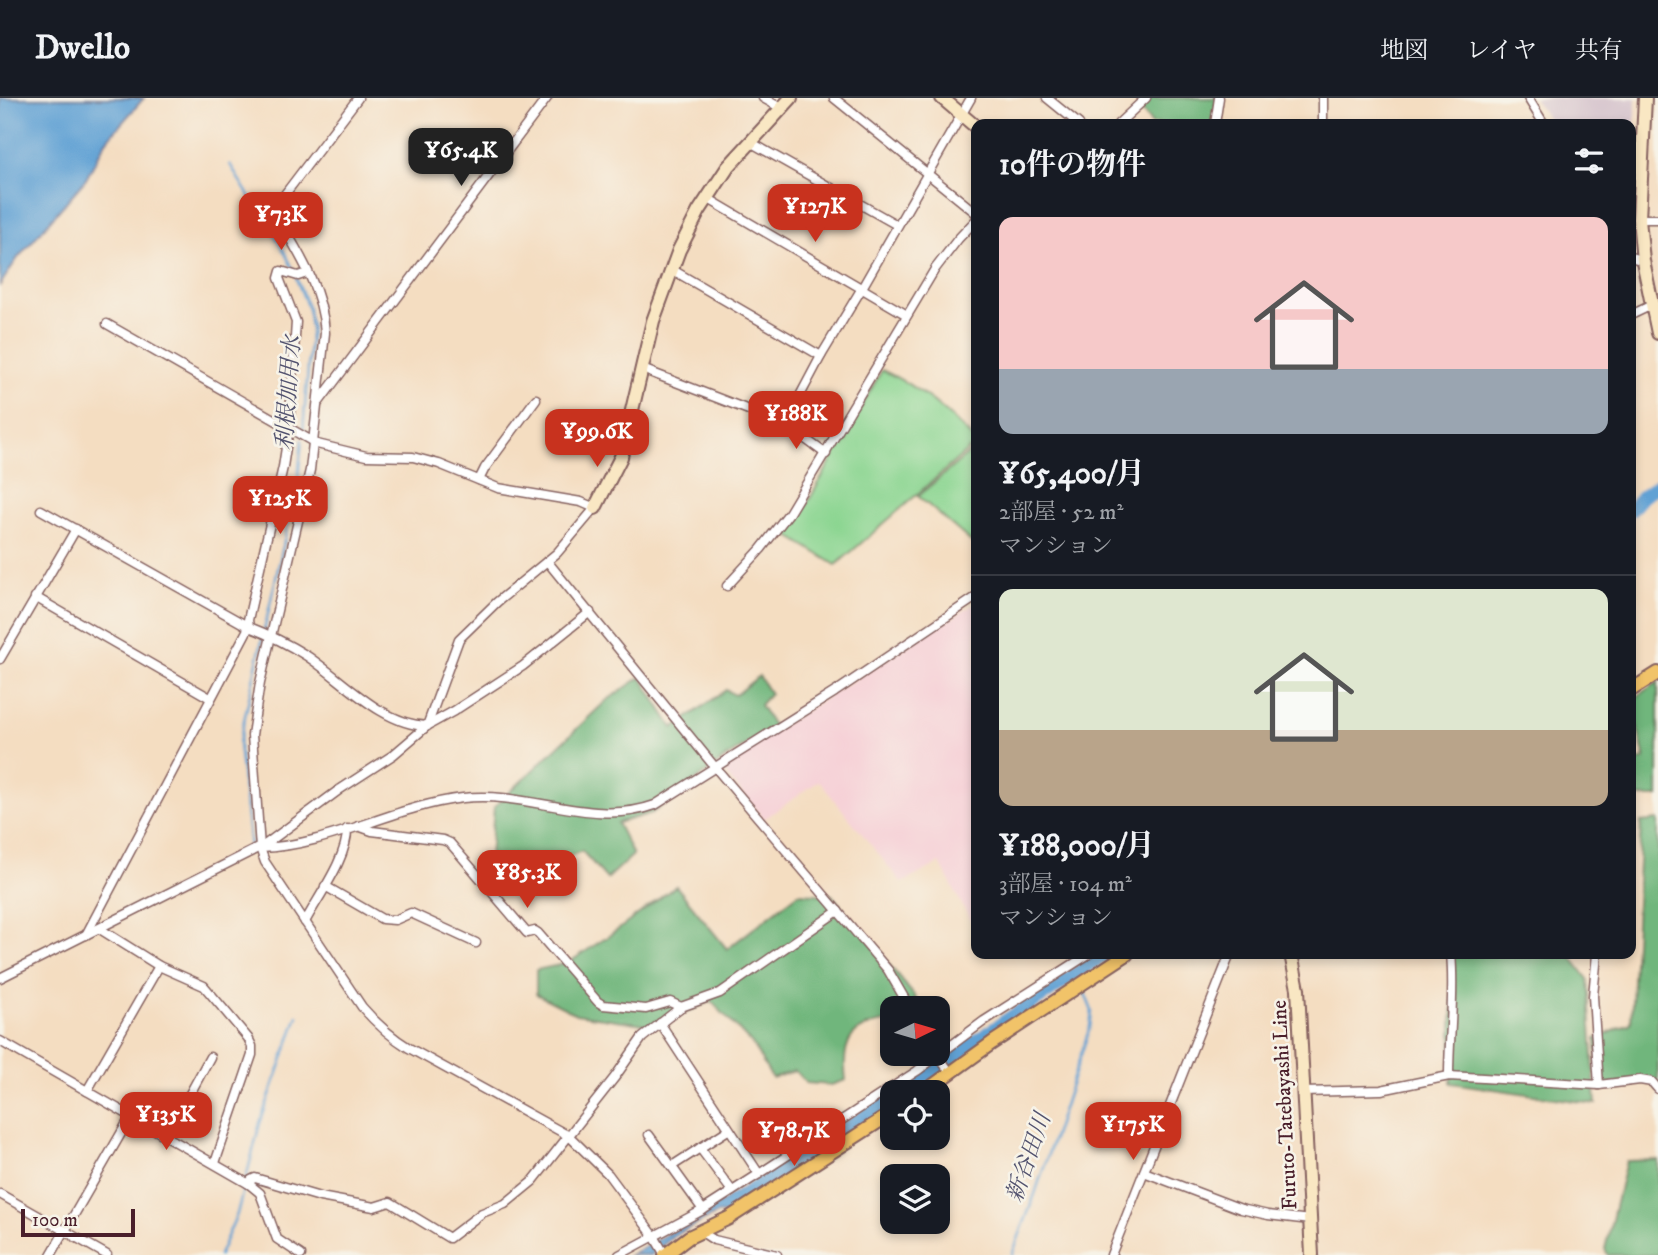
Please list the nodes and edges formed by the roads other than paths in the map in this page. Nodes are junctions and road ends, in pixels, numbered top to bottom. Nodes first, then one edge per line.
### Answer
1 (358, 98) edge
2 (547, 98) edge
3 (763, 98) edge
4 (791, 98) edge
5 (834, 98) edge
6 (942, 98) edge
7 (971, 98) edge
8 (1047, 98) edge
9 (1219, 98) edge
10 (1322, 98) edge
11 (1528, 98) edge
12 (1644, 98) edge
13 (1143, 99) edge
14 (781, 108) junction
15 (961, 114) junction
16 (1073, 119) edge
17 (1123, 119) edge
18 (1216, 119) edge
19 (1323, 119) edge
20 (1541, 119) edge
21 (971, 123) edge
22 (750, 142) junction
23 (927, 175) junction
24 (707, 198) junction
25 (971, 209) edge
26 (1639, 219) junction
27 (1658, 219) edge
28 (897, 225) junction
29 (971, 225) edge
30 (1637, 259) edge
31 (671, 269) junction
32 (307, 273) junction
33 (862, 288) junction
34 (1655, 304) edge
35 (1636, 312) edge
36 (908, 315) junction
37 (107, 324) dead end
38 (1658, 333) edge
39 (821, 356) junction
40 (642, 369) junction
41 (536, 400) dead end
42 (317, 404) junction
43 (785, 424) junction
44 (289, 428) junction
45 (313, 441) junction
46 (826, 454) junction
47 (479, 480) junction
48 (595, 508) junction
49 (41, 510) dead end
50 (76, 528) junction
51 (547, 561) junction
52 (727, 586) dead end
53 (35, 597) junction
54 (971, 600) edge
55 (590, 612) junction
56 (249, 627) junction
57 (265, 633) junction
58 (0, 659) edge
59 (1658, 673) edge
60 (1636, 687) edge
61 (210, 698) junction
62 (427, 726) junction
63 (714, 766) junction
64 (358, 826) junction
65 (347, 829) junction
66 (260, 848) junction
67 (325, 886) junction
68 (838, 911) junction
69 (305, 922) junction
70 (100, 929) junction
71 (86, 935) junction
72 (476, 943) dead end
73 (1081, 959) edge
74 (1119, 959) edge
75 (1228, 959) edge
76 (1292, 959) edge
77 (1452, 959) edge
78 (1597, 959) edge
79 (159, 966) junction
80 (0, 978) edge
81 (903, 996) edge
82 (681, 1007) junction
83 (660, 1023) junction
84 (0, 1041) edge
85 (950, 1047) edge
86 (210, 1057) dead end
87 (924, 1066) edge
88 (945, 1066) edge
89 (948, 1071) junction
90 (1449, 1076) junction
91 (938, 1080) edge
92 (1600, 1085) junction
93 (1658, 1089) edge
94 (87, 1091) junction
95 (1303, 1092) junction
96 (131, 1116) junction
97 (880, 1121) edge
98 (728, 1129) junction
99 (649, 1135) dead end
100 (167, 1136) junction
101 (569, 1136) junction
102 (700, 1148) junction
103 (215, 1163) junction
104 (672, 1166) junction
105 (1144, 1172) junction
106 (759, 1174) junction
107 (249, 1184) junction
108 (732, 1191) junction
109 (0, 1194) edge
110 (703, 1210) junction
111 (1310, 1220) junction
112 (65, 1230) junction
113 (700, 1231) junction
114 (655, 1238) junction
115 (664, 1254) edge
116 (51, 1255) edge
117 (107, 1255) edge
118 (301, 1255) edge
119 (619, 1255) edge
120 (777, 1255) edge
121 (1111, 1255) edge
122 (1312, 1255) edge

1 - 32 street
2 - 42 street
3 - 14 street
4 - 14 street
5 - 23 street
6 - 15 street
7 - 15 street
8 - 16 street
9 - 18 street
10 - 19 street
11 - 20 street
12 - 26 street
13 - 17 street
14 - 22 street
15 - 21 street
15 - 23 street
22 - 24 street
22 - 28 street
23 - 25 street
23 - 28 street
24 - 31 street
24 - 33 street
26 - 27 street
26 - 30 street
28 - 33 street
29 - 36 street
30 - 34 street
31 - 39 street
31 - 40 street
32 - 42 street
32 - 44 street
33 - 36 street
33 - 39 street
34 - 35 street
34 - 38 street
36 - 46 street
37 - 44 street
39 - 43 street
40 - 43 street
40 - 48 street
41 - 47 street
42 - 45 street
43 - 46 street
44 - 45 street
44 - 56 street
45 - 47 street
45 - 57 street
46 - 52 street
47 - 48 street
48 - 51 street
49 - 50 street
50 - 53 street
50 - 56 street
51 - 55 street
51 - 62 street
53 - 58 street
53 - 61 street
54 - 63 street
55 - 62 street
55 - 63 street
56 - 57 street
56 - 61 street
57 - 62 street
57 - 66 street
59 - 60 main road
61 - 71 street
62 - 66 street
63 - 64 street
63 - 68 street
64 - 65 street
64 - 82 street
65 - 66 street
65 - 67 street
66 - 69 street
66 - 70 street
67 - 69 street
67 - 72 street
68 - 81 street
68 - 82 street
69 - 101 street
70 - 71 street
70 - 79 street
71 - 80 street
73 - 85 street
74 - 89 main road
75 - 105 street
76 - 95 street, Furuto-Tatebayashi Line
77 - 90 street
78 - 92 street
79 - 94 street
79 - 103 street
82 - 83 street
83 - 98 street
83 - 101 street
84 - 94 street
86 - 100 street
87 - 106 street
88 - 89 street
89 - 91 main road
90 - 92 street
90 - 95 street
92 - 93 street
94 - 96 street
95 - 111 street, Furuto-Tatebayashi Line
96 - 100 street
96 - 112 street
97 - 113 main road
98 - 102 street
98 - 106 street
99 - 104 street
100 - 103 street
101 - 107 street
101 - 114 street
102 - 104 street
102 - 108 street
103 - 107 street
104 - 110 street
105 - 111 street
105 - 121 street
106 - 108 street
107 - 118 street
108 - 110 street
109 - 112 street
110 - 114 street
111 - 122 street, Furuto-Tatebayashi Line
112 - 116 street
112 - 117 street
113 - 115 main road
113 - 120 street
114 - 115 street
114 - 119 street

